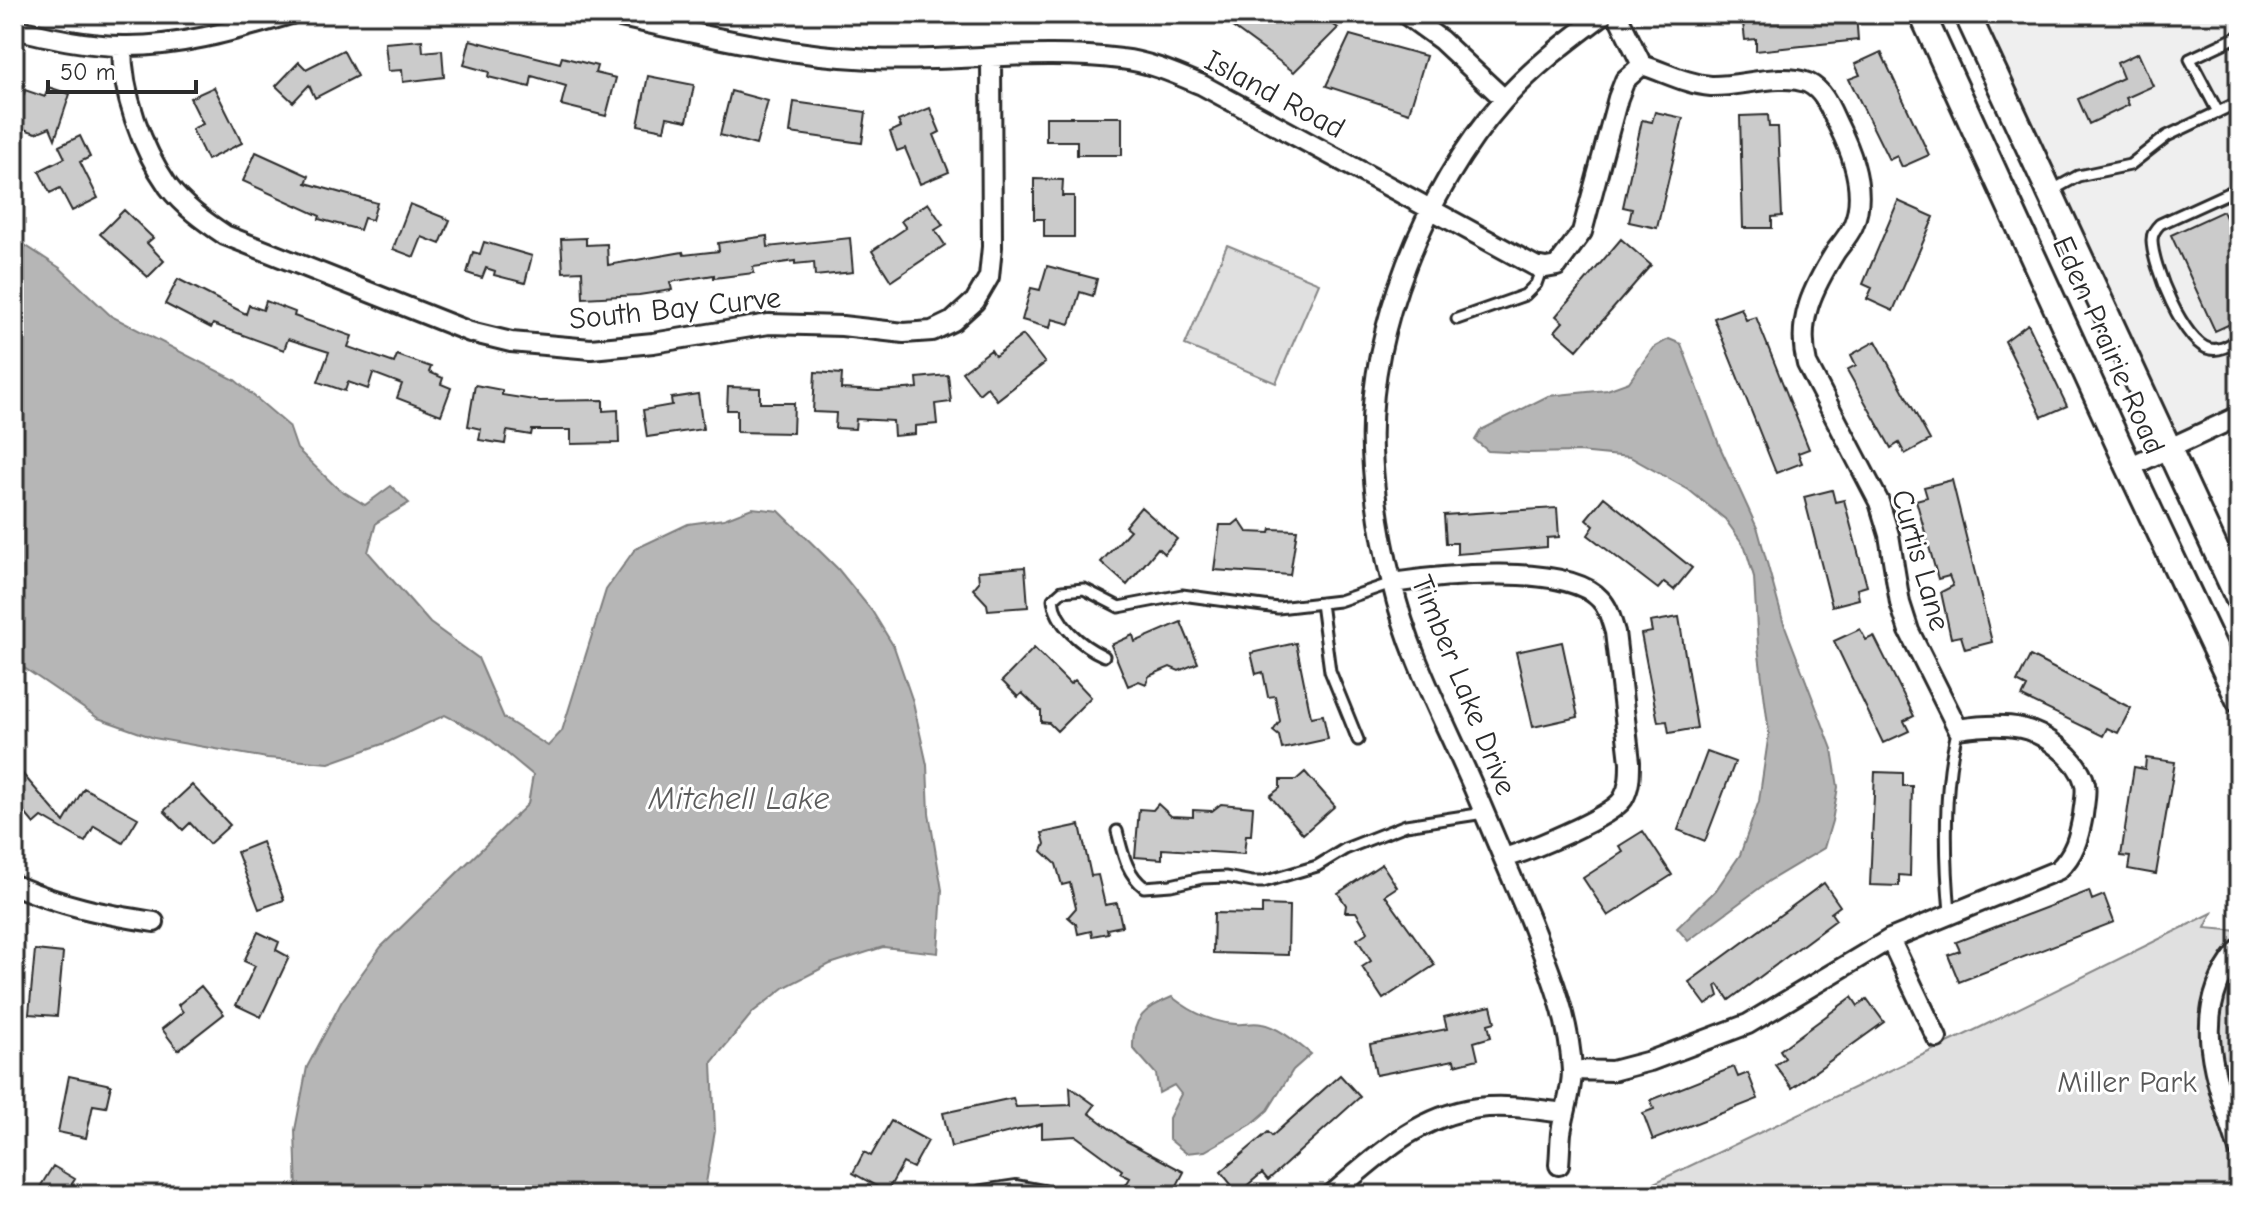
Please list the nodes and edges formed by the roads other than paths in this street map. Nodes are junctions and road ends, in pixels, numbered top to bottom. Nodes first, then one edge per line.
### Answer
1 (291, 14) edge
2 (607, 14) edge
3 (1405, 14) edge
4 (1604, 14) edge
5 (1617, 14) edge
6 (1922, 14) edge
7 (1967, 14) edge
8 (14, 29) edge
9 (2239, 36) edge
10 (122, 46) junction
11 (991, 58) junction
12 (1642, 65) junction
13 (1504, 99) junction
14 (2239, 102) edge
15 (2218, 112) junction
16 (2239, 188) edge
17 (2051, 191) junction
18 (1431, 209) junction
19 (1542, 267) junction
20 (1457, 319) dead end
21 (2239, 339) edge
22 (2238, 419) edge
23 (2169, 449) junction
24 (2129, 467) junction
25 (1392, 583) junction
26 (2239, 600) edge
27 (1321, 603) junction
28 (1104, 656) dead end
29 (2239, 700) edge
30 (1958, 729) junction
31 (1358, 740) dead end
32 (1484, 813) junction
33 (1117, 831) dead end
34 (1504, 858) junction
35 (14, 885) edge
36 (1950, 912) junction
37 (154, 922) dead end
38 (1890, 939) junction
39 (2239, 950) edge
40 (1937, 1038) dead end
41 (1572, 1070) junction
42 (1565, 1113) junction
43 (2239, 1150) edge
44 (1559, 1165) dead end
45 (982, 1195) edge
46 (1043, 1195) edge
47 (1331, 1195) edge

1 - 10 street
2 - 11 street, Island Road
3 - 13 street
4 - 13 street, Timber Lake Drive
5 - 12 street
6 - 24 main road, Eden Prairie Road
7 - 17 main road, Eden Prairie Road
8 - 10 street
9 - 15 lane
10 - 11 street, South Bay Curve
11 - 18 street, Island Road
12 - 19 street
12 - 30 street, Curtis Lane
13 - 18 street, Timber Lake Drive
14 - 15 lane
15 - 17 lane
16 - 21 lane
17 - 23 main road, Eden Prairie Road
18 - 19 street, Island Road
18 - 25 street, Timber Lake Drive
19 - 20 lane
22 - 23 street
23 - 24 street
23 - 26 main road, Eden Prairie Road
24 - 29 main road, Eden Prairie Road
25 - 27 lane
25 - 32 street, Timber Lake Drive
25 - 34 street
27 - 28 lane
27 - 31 lane
30 - 36 lane
30 - 36 street
32 - 33 lane
32 - 34 street, Timber Lake Drive
34 - 41 street, Timber Lake Drive
35 - 37 street
36 - 38 street
38 - 40 street
38 - 41 street
39 - 43 street
41 - 42 street, Timber Lake Drive
42 - 44 street, Timber Lake Drive
42 - 47 street
45 - 46 street

